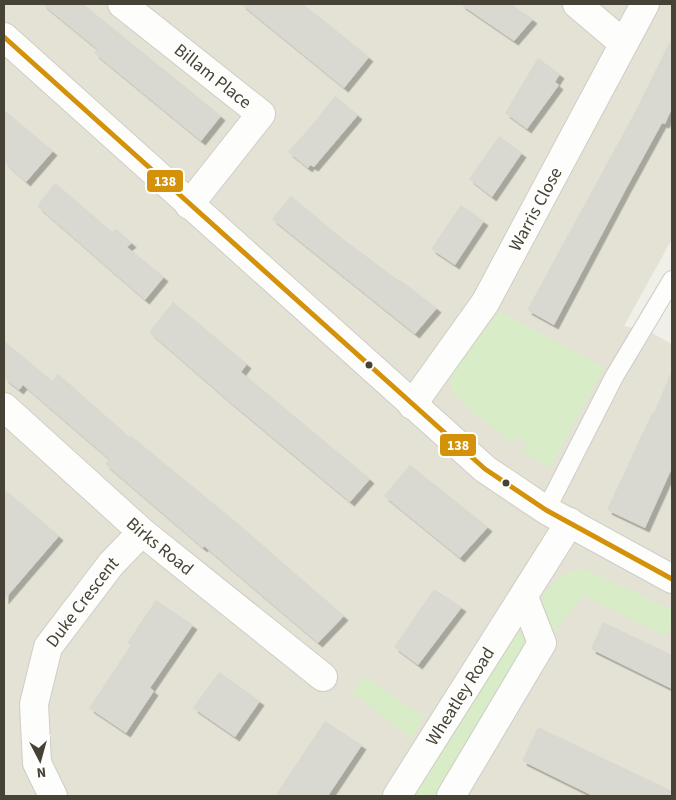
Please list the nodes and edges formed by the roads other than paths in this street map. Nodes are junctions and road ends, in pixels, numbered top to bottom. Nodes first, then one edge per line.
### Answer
1 (122, 4) edge
2 (576, 4) edge
3 (645, 4) edge
4 (4, 37) edge
5 (623, 43) junction
6 (189, 205) junction
7 (672, 280) edge
8 (412, 405) junction
9 (4, 407) edge
10 (558, 516) junction
11 (142, 532) junction
12 (672, 579) edge
13 (524, 597) junction
14 (323, 677) dead end
15 (53, 796) edge
16 (397, 796) edge
17 (451, 796) edge

1 - 6 street, Billam Place
2 - 5 street
3 - 5 street, Warris Close
4 - 6 street
5 - 8 street, Warris Close
6 - 8 street
7 - 10 lane
8 - 10 street
9 - 11 street, Birks Road
10 - 12 street
10 - 13 street, Wheatley Road
11 - 14 street, Birks Road
11 - 15 street, Duke Crescent
13 - 16 street, Wheatley Road
13 - 17 street

